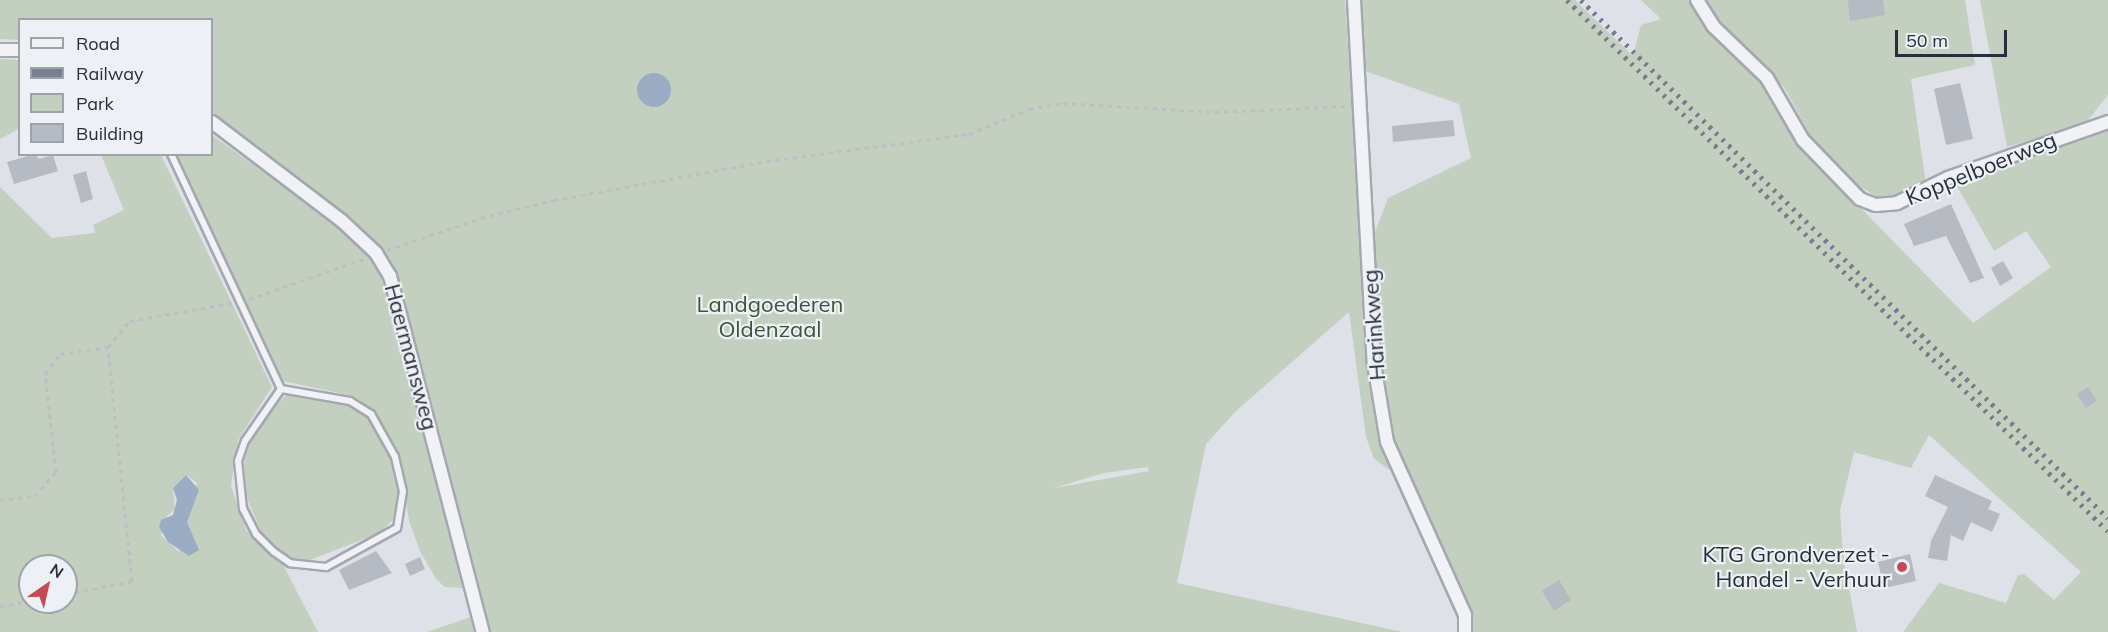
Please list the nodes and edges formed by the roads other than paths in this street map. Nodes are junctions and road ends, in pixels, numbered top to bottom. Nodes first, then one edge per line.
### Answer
1 (1354, 0) edge
2 (1697, 0) edge
3 (0, 50) edge
4 (18, 50) edge
5 (2108, 122) edge
6 (213, 123) edge
7 (172, 156) edge
8 (281, 389) junction
9 (483, 632) edge
10 (1465, 632) edge

1 - 10 street, Harinkweg
2 - 5 street, Koppelboerweg
3 - 4 street
6 - 9 street, Haermansweg
7 - 8 lane
8 - 8 lane

